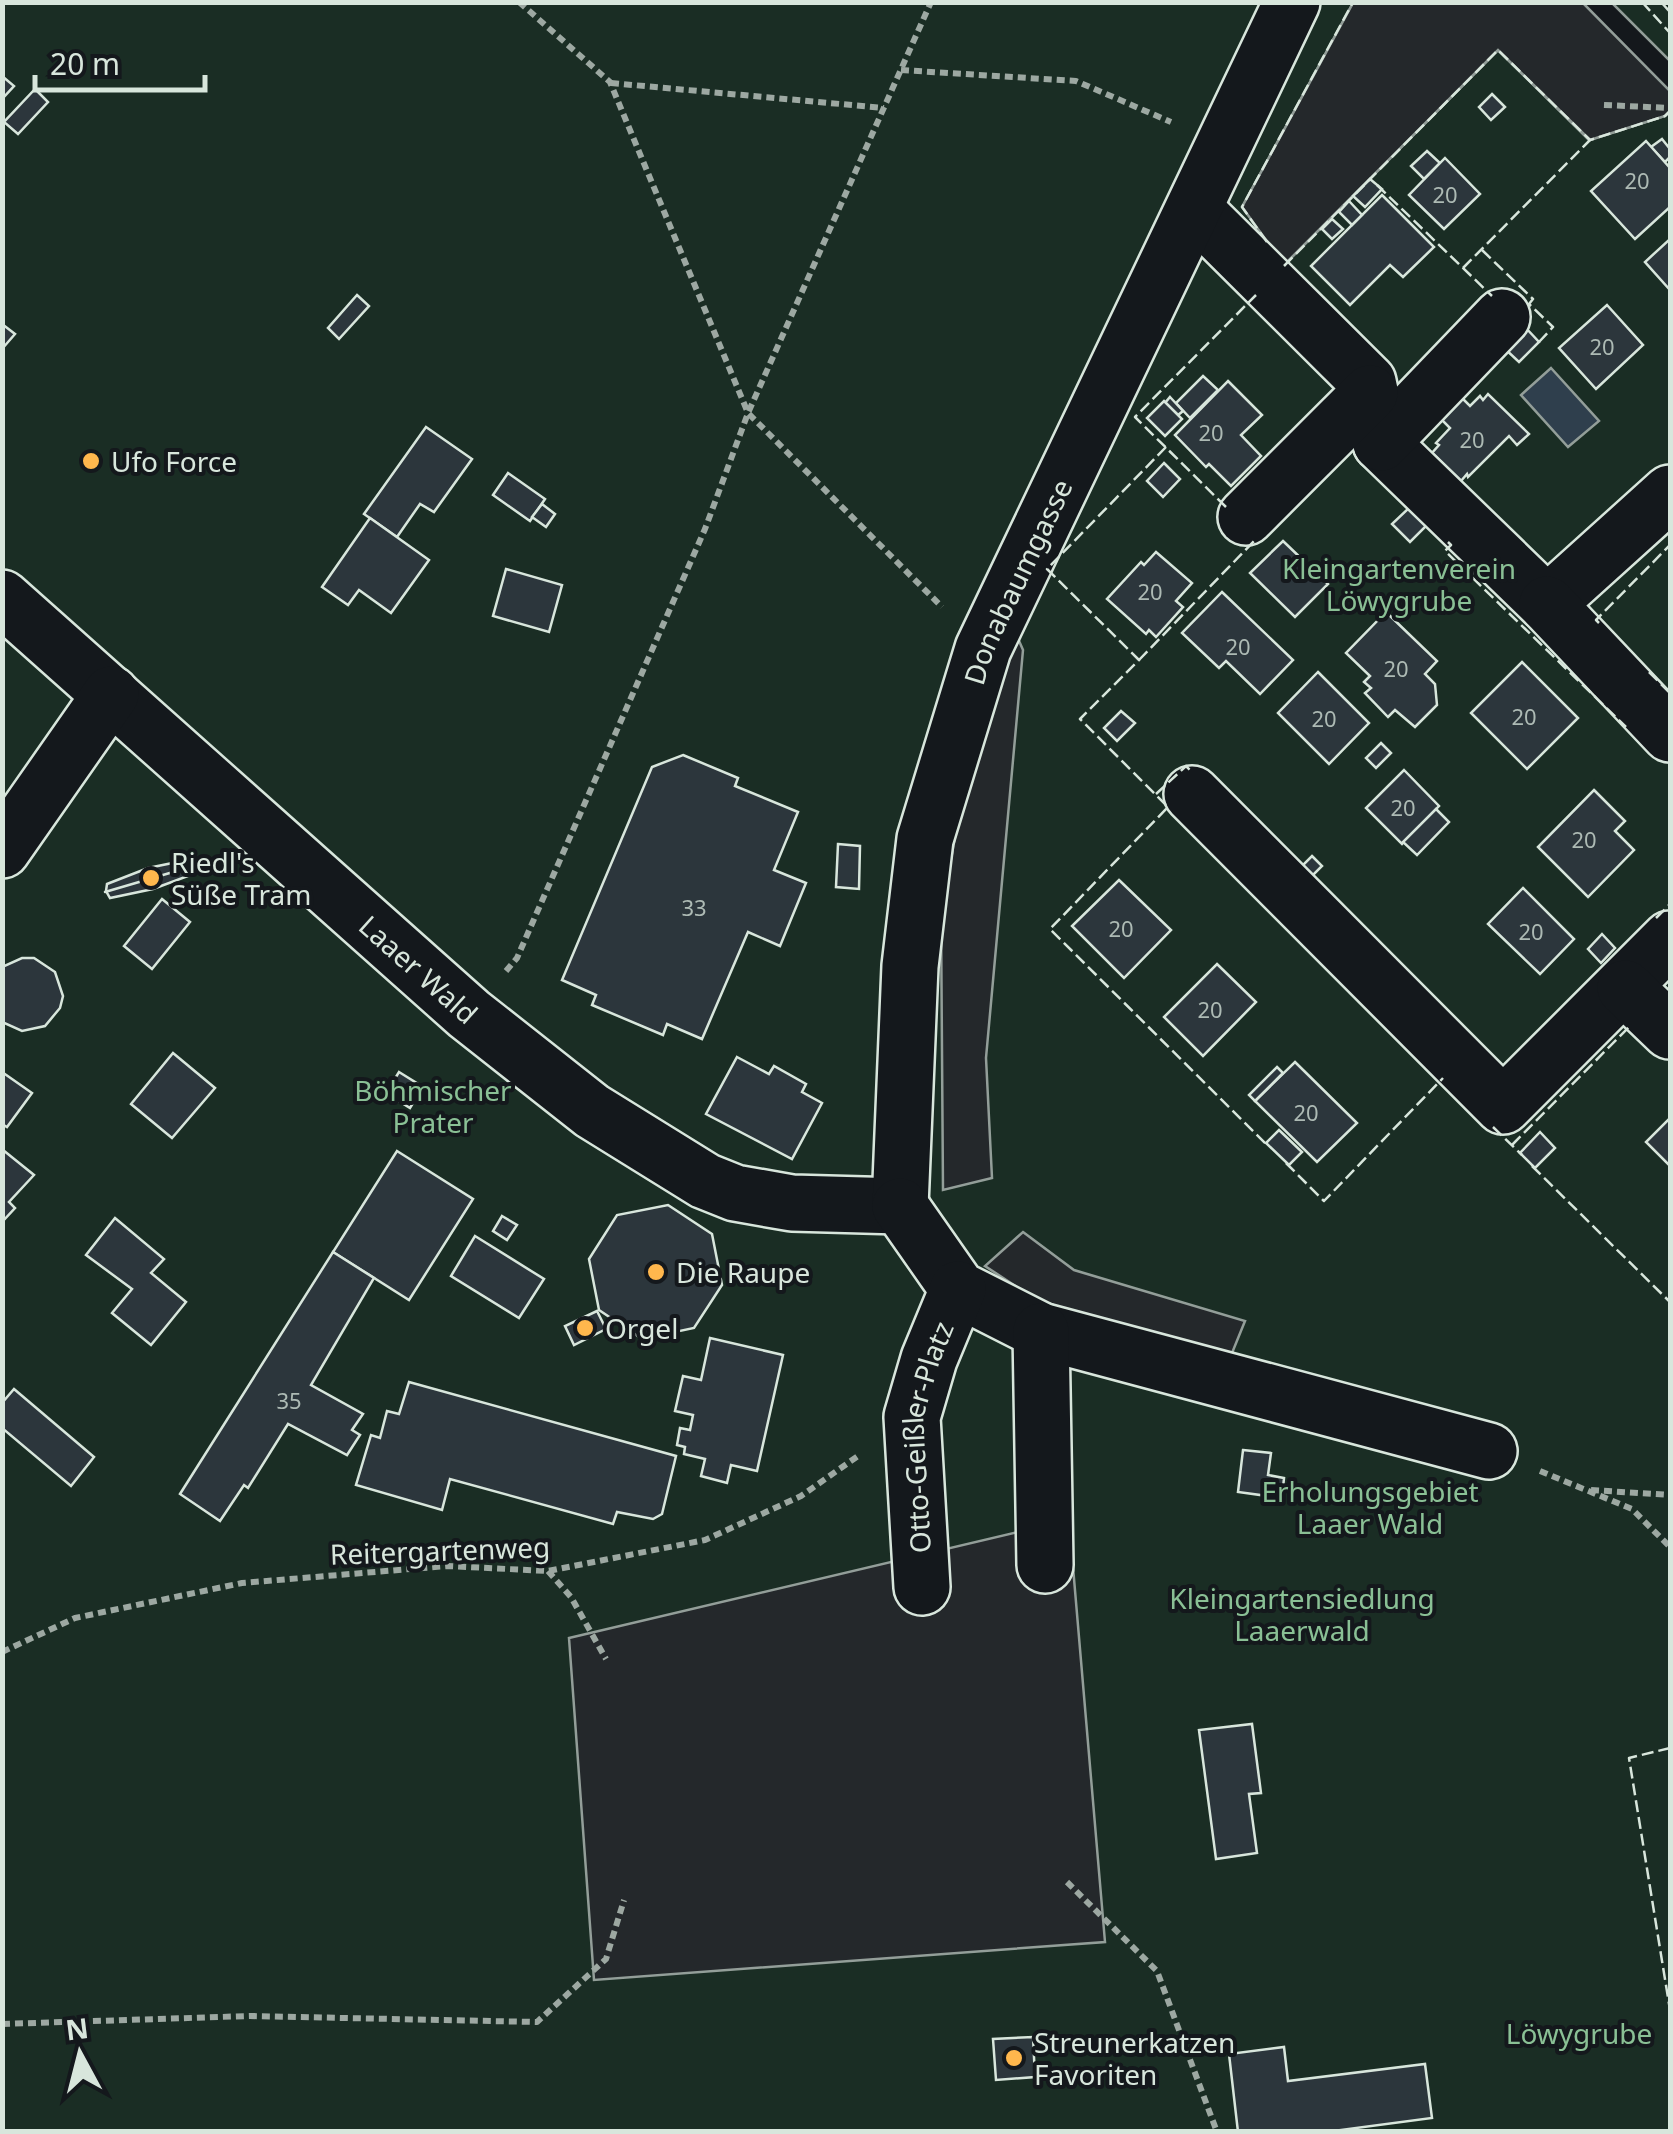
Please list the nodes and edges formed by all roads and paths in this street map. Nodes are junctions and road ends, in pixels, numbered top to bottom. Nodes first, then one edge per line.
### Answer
1 (518, 2) edge
2 (931, 2) edge
3 (1292, 2) edge
4 (902, 70) junction
5 (610, 82) junction
6 (1604, 105) dead end
7 (884, 108) junction
8 (1670, 108) edge
9 (1225, 145) junction
10 (1194, 209) junction
11 (1502, 316) dead end
12 (748, 413) junction
13 (1376, 418) junction
14 (1670, 493) edge
15 (1246, 518) dead end
16 (2, 598) edge
17 (1547, 604) junction
18 (983, 649) junction
19 (111, 694) junction
20 (1670, 734) edge
21 (1192, 794) dead end
22 (2, 850) edge
23 (1670, 939) edge
24 (1625, 988) junction
25 (469, 1014) junction
26 (1670, 1032) edge
27 (900, 1206) junction
28 (958, 1290) junction
29 (1041, 1331) junction
30 (912, 1417) junction
31 (1489, 1451) joint
32 (1584, 1490) junction
33 (1670, 1495) edge
34 (1670, 1547) edge
35 (1045, 1565) dead end
36 (548, 1571) junction
37 (922, 1587) dead end
38 (2, 1652) edge
39 (606, 1659) dead end
40 (1067, 1882) dead end
41 (624, 1900) dead end
42 (2, 2024) edge
43 (1216, 2132) edge

1 - 5 path
2 - 4 path
3 - 9 street, Donabaumgasse
4 - 7 path
4 - 9 path
5 - 7 path
5 - 12 path
6 - 8 path
7 - 12 path
9 - 10 street, Donabaumgasse
10 - 13 street
10 - 18 street, Donabaumgasse
11 - 13 street
12 - 18 path
12 - 25 path
13 - 15 street
13 - 17 street
14 - 17 street
16 - 19 street, Laaer Wald
17 - 20 street
18 - 27 street, Donabaumgasse
19 - 22 street
19 - 25 street, Laaer Wald
21 - 24 street
23 - 24 street
24 - 26 street
25 - 27 street, Laaer Wald
27 - 28 street, Otto-Geißler-Platz
28 - 29 street, Otto-Geißler-Platz
28 - 30 street, Otto-Geißler-Platz
29 - 31 street, Otto-Geißler-Platz
29 - 35 street
30 - 36 path, Reitergartenweg
30 - 37 street, Otto-Geißler-Platz
31 - 32 path
32 - 33 path
32 - 34 path
36 - 38 path, Reitergartenweg
36 - 39 path
40 - 43 path
41 - 42 path

